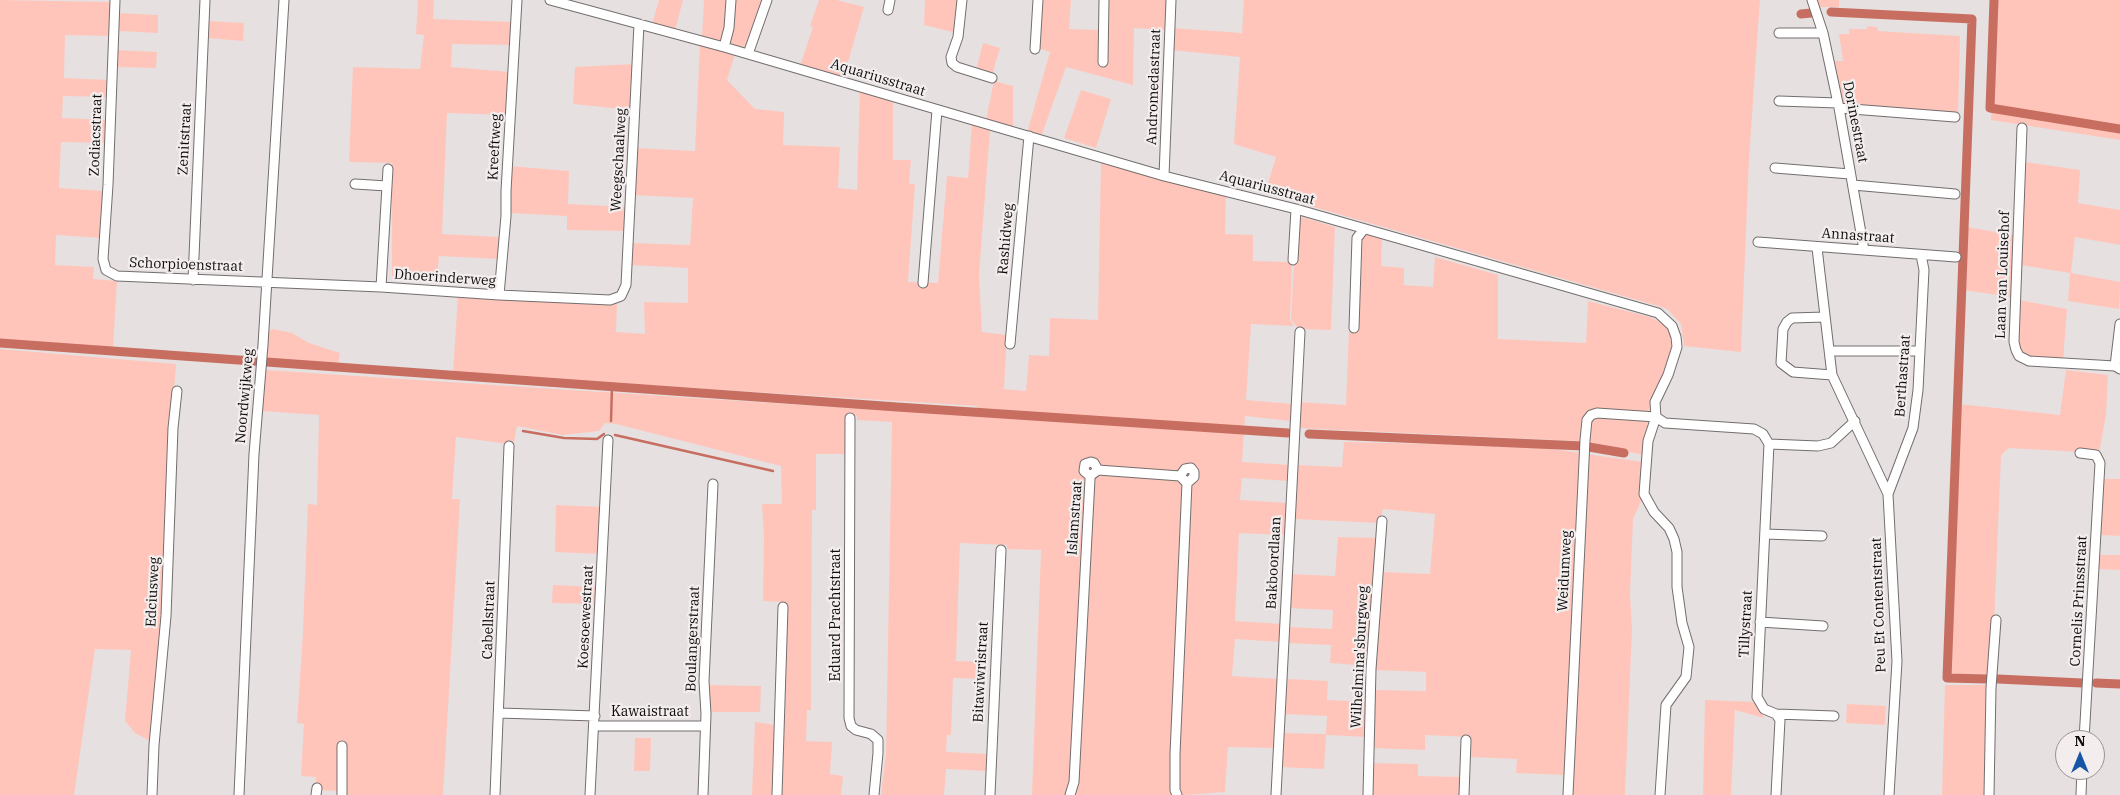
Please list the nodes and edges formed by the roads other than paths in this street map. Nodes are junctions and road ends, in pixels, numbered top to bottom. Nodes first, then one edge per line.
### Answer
1 (115, 0) edge
2 (205, 0) edge
3 (284, 0) edge
4 (517, 0) edge
5 (550, 0) edge
6 (731, 0) edge
7 (767, 0) edge
8 (890, 0) edge
9 (962, 0) edge
10 (1038, 0) edge
11 (1104, 0) edge
12 (1171, 0) edge
13 (1812, 0) edge
14 (888, 10) dead end
15 (640, 24) junction
16 (1779, 33) dead end
17 (1823, 33) junction
18 (724, 47) junction
19 (1035, 49) dead end
20 (748, 54) junction
21 (1103, 62) dead end
22 (992, 78) dead end
23 (1779, 101) dead end
24 (1838, 105) junction
25 (937, 110) junction
26 (1955, 117) dead end
27 (2022, 128) dead end
28 (1029, 136) junction
29 (1775, 168) dead end
30 (388, 170) dead end
31 (1850, 174) junction
32 (1164, 176) junction
33 (355, 184) dead end
34 (387, 186) junction
35 (1853, 186) junction
36 (1955, 194) dead end
37 (1296, 209) junction
38 (1364, 229) junction
39 (1758, 242) dead end
40 (1817, 248) junction
41 (1864, 250) junction
42 (1921, 255) junction
43 (1956, 257) dead end
44 (1293, 260) dead end
45 (106, 270) joint
46 (192, 280) junction
47 (267, 282) junction
48 (923, 283) dead end
49 (381, 287) junction
50 (499, 295) junction
51 (621, 296) joint
52 (1825, 317) junction
53 (2120, 324) edge
54 (1354, 328) dead end
55 (1300, 332) dead end
56 (1010, 344) dead end
57 (1830, 351) junction
58 (1919, 351) junction
59 (2118, 366) edge
60 (1832, 375) junction
61 (177, 391) dead end
62 (1656, 417) junction
63 (850, 418) dead end
64 (1855, 421) junction
65 (608, 440) dead end
66 (1768, 444) junction
67 (509, 446) dead end
68 (2080, 453) dead end
69 (713, 484) dead end
70 (1888, 494) junction
71 (1382, 521) dead end
72 (1765, 534) junction
73 (1822, 536) dead end
74 (1001, 550) dead end
75 (783, 607) dead end
76 (1996, 620) dead end
77 (1760, 622) junction
78 (1823, 626) dead end
79 (499, 713) junction
80 (1776, 714) junction
81 (1834, 716) dead end
82 (595, 721) junction
83 (705, 726) junction
84 (2085, 730) edge
85 (1466, 740) dead end
86 (342, 746) dead end
87 (2082, 780) edge
88 (152, 795) edge
89 (239, 795) edge
90 (342, 795) edge
91 (495, 795) edge
92 (590, 795) edge
93 (703, 795) edge
94 (777, 795) edge
95 (874, 795) edge
96 (990, 795) edge
97 (1070, 795) edge
98 (1177, 795) edge
99 (1276, 795) edge
100 (1368, 795) edge
101 (1464, 795) edge
102 (1568, 795) edge
103 (1660, 795) edge
104 (1776, 795) edge
105 (1889, 795) edge
106 (1989, 795) edge
107 (2081, 795) edge

1 - 45 street, Zodiacstraat
2 - 46 street, Zenitstraat
3 - 47 street, Noordwijkweg
4 - 50 street, Kreeftweg
5 - 15 street, Aquariusstraat
6 - 18 street
7 - 20 street
8 - 14 street
9 - 22 street
10 - 19 street
11 - 21 street
12 - 32 street, Andromedastraat
13 - 17 street, Dorinestraat
15 - 18 street, Aquariusstraat
15 - 51 street, Weegschaalweg
16 - 17 street
17 - 24 street, Dorinestraat
18 - 20 street, Aquariusstraat
20 - 25 street, Aquariusstraat
23 - 24 street
24 - 26 street
24 - 31 street, Dorinestraat
25 - 28 street, Aquariusstraat
25 - 48 street
27 - 59 street, Laan van Louisehof
28 - 32 street, Aquariusstraat
28 - 56 street, Rashidweg
29 - 31 street
30 - 34 street
31 - 35 street, Dorinestraat
32 - 37 street, Aquariusstraat
33 - 34 street
34 - 49 street
35 - 36 street
35 - 41 street, Dorinestraat
37 - 38 street, Aquariusstraat
37 - 44 street
38 - 54 street
38 - 62 street, Aquariusstraat
39 - 40 street, Annastraat
40 - 41 street, Annastraat
40 - 52 street
41 - 42 street, Annastraat
42 - 43 street, Annastraat
42 - 58 street, Berthastraat
45 - 46 street, Schorpioenstraat
46 - 47 street, Schorpioenstraat
47 - 49 street, Dhoerinderweg
47 - 89 street, Noordwijkweg
49 - 50 street, Dhoerinderweg
50 - 51 street, Dhoerinderweg
52 - 57 street
52 - 60 street
53 - 59 street
55 - 99 street, Bakboordlaan
57 - 58 street
57 - 60 street
58 - 70 street, Berthastraat
60 - 64 street, Peu Et Contentstraat
61 - 88 street, Edciusweg
62 - 66 street
62 - 102 street, Weidumweg
62 - 103 street, Aquariusstraat
63 - 95 street, Eduard Prachtstraat
64 - 66 street
64 - 70 street, Peu Et Contentstraat
65 - 82 street, Koesoewestraat
66 - 72 street, Tillystraat
67 - 79 street, Cabellstraat
68 - 84 street, Cornelis Prinsstraat
69 - 83 street, Boulangerstraat
70 - 105 street, Peu Et Contentstraat
71 - 100 street, Wilhelmina'sburgweg
72 - 73 street
72 - 77 street, Tillystraat
74 - 96 street, Bitawiwristraat
75 - 94 street
76 - 106 street
77 - 78 street
77 - 80 street, Tillystraat
79 - 82 street, Kawaistraat
79 - 91 street, Cabellstraat
80 - 81 street
80 - 104 street
82 - 83 street, Kawaistraat
82 - 92 street, Koesoewestraat
83 - 93 street, Boulangerstraat
85 - 101 street
86 - 90 street
87 - 107 street
97 - 98 street, Islamstraat

